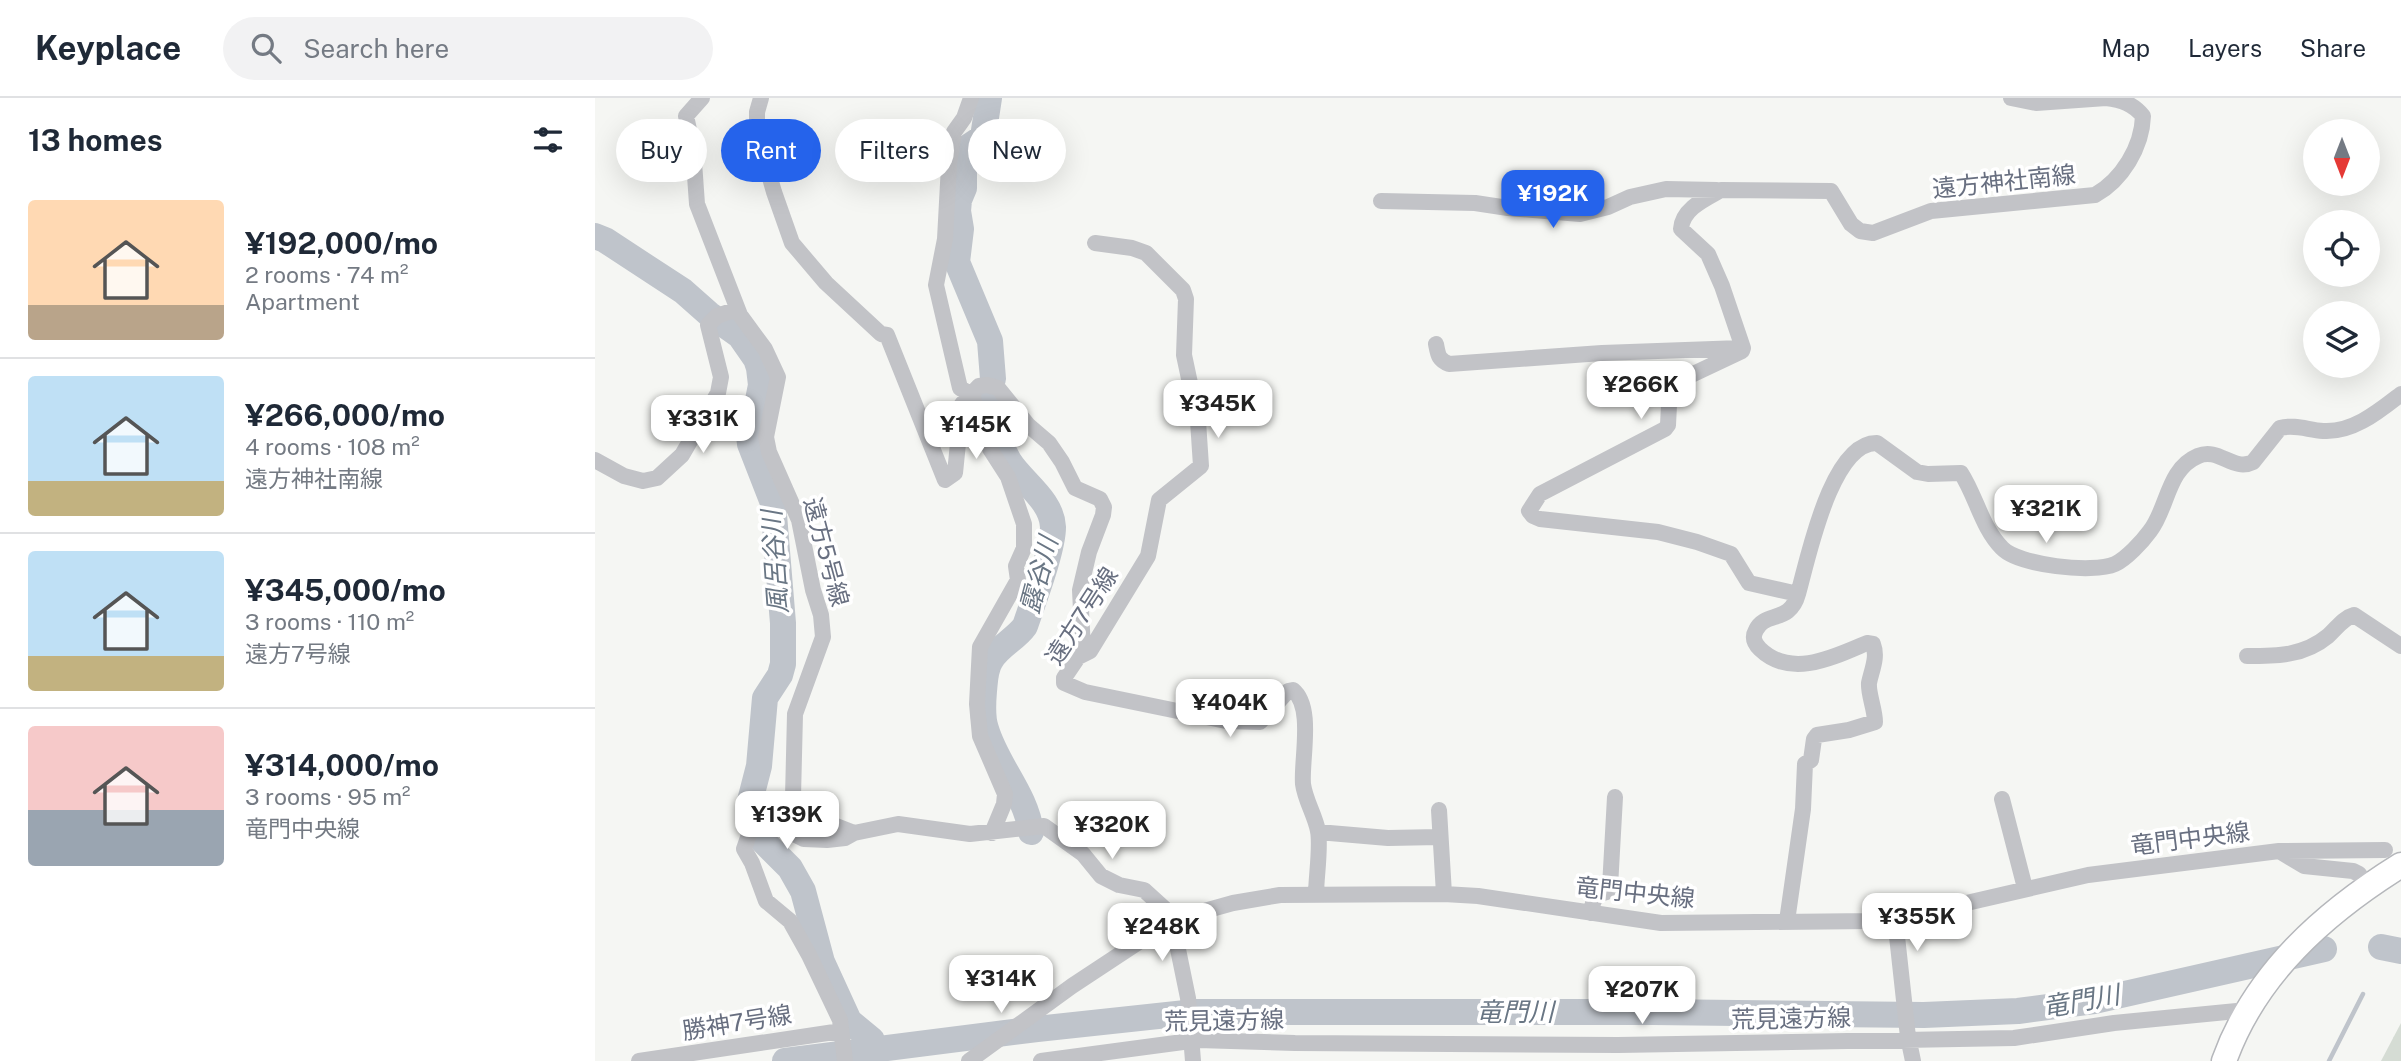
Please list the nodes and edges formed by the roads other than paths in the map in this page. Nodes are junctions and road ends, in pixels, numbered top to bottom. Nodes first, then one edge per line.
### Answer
1 (702, 98) edge
2 (761, 98) edge
3 (971, 98) edge
4 (2011, 98) edge
5 (1721, 190) junction
6 (1381, 201) dead end
7 (1094, 243) dead end
8 (737, 309) junction
9 (1436, 344) dead end
10 (1743, 348) junction
11 (2401, 394) edge
12 (972, 396) junction
13 (595, 460) edge
14 (1798, 594) junction
15 (2401, 646) edge
16 (2247, 656) dead end
17 (1078, 657) junction
18 (1615, 797) dead end
19 (2002, 799) dead end
20 (1439, 810) dead end
21 (1318, 832) junction
22 (854, 833) junction
23 (992, 833) junction
24 (1439, 837) junction
25 (2279, 851) junction
26 (2393, 858) edge
27 (2367, 886) junction
28 (2025, 888) junction
29 (1444, 894) junction
30 (1316, 895) junction
31 (1591, 913) junction
32 (1895, 918) junction
33 (1172, 920) junction
34 (1787, 921) junction
35 (2252, 1004) junction
36 (841, 1033) junction
37 (1908, 1039) junction
38 (1191, 1041) junction
39 (639, 1061) edge
40 (845, 1061) edge
41 (969, 1061) edge
42 (1041, 1061) edge
43 (1192, 1061) edge
44 (1913, 1061) edge
45 (2224, 1061) edge

1 - 8 street, 遠方5号線
2 - 12 street
3 - 12 street
4 - 5 street, 遠方神社南線
5 - 6 street
5 - 10 street
7 - 17 street, 遠方7号線
8 - 13 street
8 - 22 street, 遠方5号線
9 - 10 street
10 - 14 street
11 - 14 street
12 - 17 street
12 - 23 street
14 - 34 street
15 - 16 street
17 - 21 street, 遠方7号線
18 - 31 street
19 - 28 street
20 - 24 street
21 - 24 street
21 - 30 street, 遠方7号線
22 - 23 street
22 - 36 street
23 - 33 street
24 - 29 street
25 - 26 street
25 - 27 street, 竜門中央線
25 - 28 street, 竜門中央線
26 - 27 main road
27 - 35 main road
28 - 32 street, 竜門中央線
29 - 30 street, 竜門中央線
29 - 31 street, 竜門中央線
30 - 33 street, 竜門中央線
31 - 34 street, 竜門中央線
32 - 34 street, 竜門中央線
32 - 37 street
33 - 38 street
33 - 41 street, 竜門中央線
35 - 37 street, 荒見遠方線
35 - 45 main road
36 - 39 street, 勝神7号線
36 - 40 street
37 - 38 street, 荒見遠方線
37 - 44 street
38 - 42 street, 荒見遠方線
38 - 43 street

